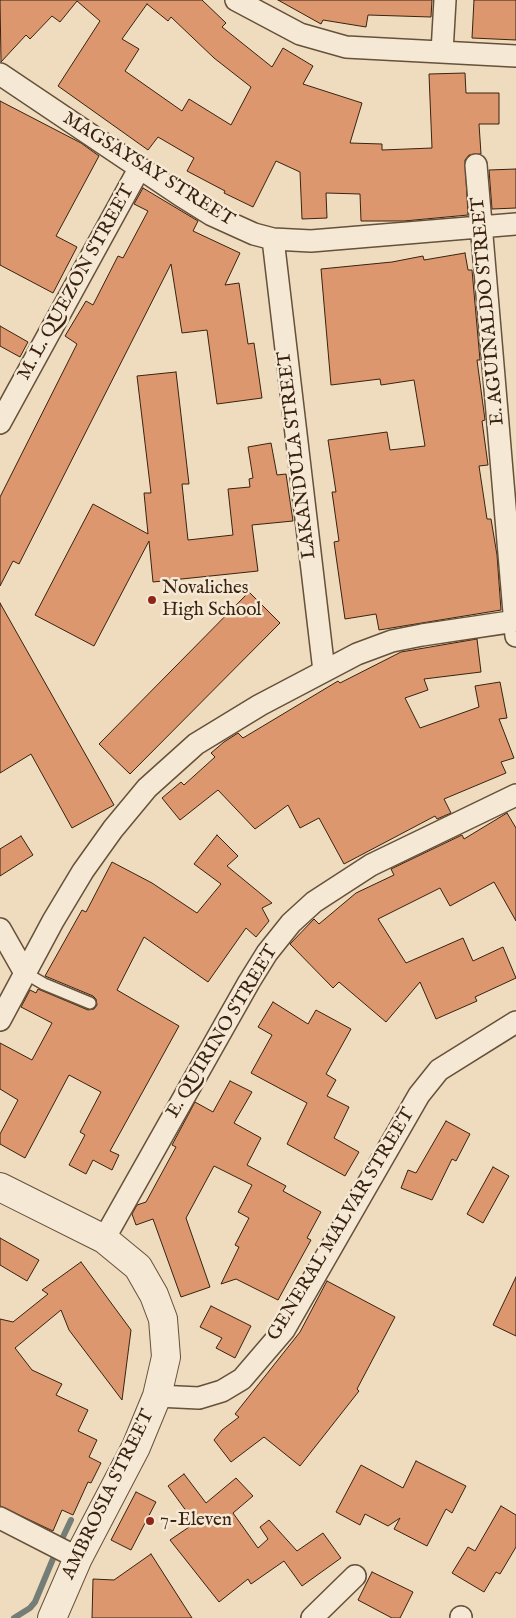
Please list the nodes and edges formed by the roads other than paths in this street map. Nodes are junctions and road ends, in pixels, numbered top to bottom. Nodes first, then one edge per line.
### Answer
1 (236, 0) edge
2 (445, 0) edge
3 (442, 52) junction
4 (516, 56) edge
5 (0, 74) edge
6 (476, 165) dead end
7 (139, 169) junction
8 (516, 224) edge
9 (483, 227) junction
10 (273, 239) junction
11 (0, 423) edge
12 (508, 428) edge
13 (515, 626) edge
14 (324, 671) junction
15 (516, 795) edge
16 (0, 929) edge
17 (25, 973) junction
18 (90, 1002) dead end
19 (0, 1020) edge
20 (516, 1022) edge
21 (0, 1187) edge
22 (104, 1239) junction
23 (157, 1396) junction
24 (0, 1518) edge
25 (72, 1555) junction
26 (355, 1576) dead end
27 (52, 1618) edge
28 (312, 1618) edge

1 - 3 street
2 - 3 street
3 - 4 street
5 - 7 street, MAGSAYSAY STREET
6 - 9 street, E. AGUINALDO STREET
7 - 10 street, MAGSAYSAY STREET
7 - 11 street, M. L. QUEZON STREET
8 - 9 street, MAGSAYSAY STREET
9 - 10 street, MAGSAYSAY STREET
9 - 12 street, E. AGUINALDO STREET
10 - 14 street, LAKANDULA STREET
12 - 13 street, E. AGUINALDO STREET
13 - 14 street
14 - 17 street
15 - 22 street, E. QUIRINO STREET
16 - 17 street
17 - 18 lane
17 - 19 street
20 - 23 street, GENERAL MALVAR STREET
21 - 22 street, AMBROSIA STREET
22 - 23 street, AMBROSIA STREET
23 - 25 street, AMBROSIA STREET
24 - 25 street
25 - 27 street, AMBROSIA STREET
26 - 28 street

